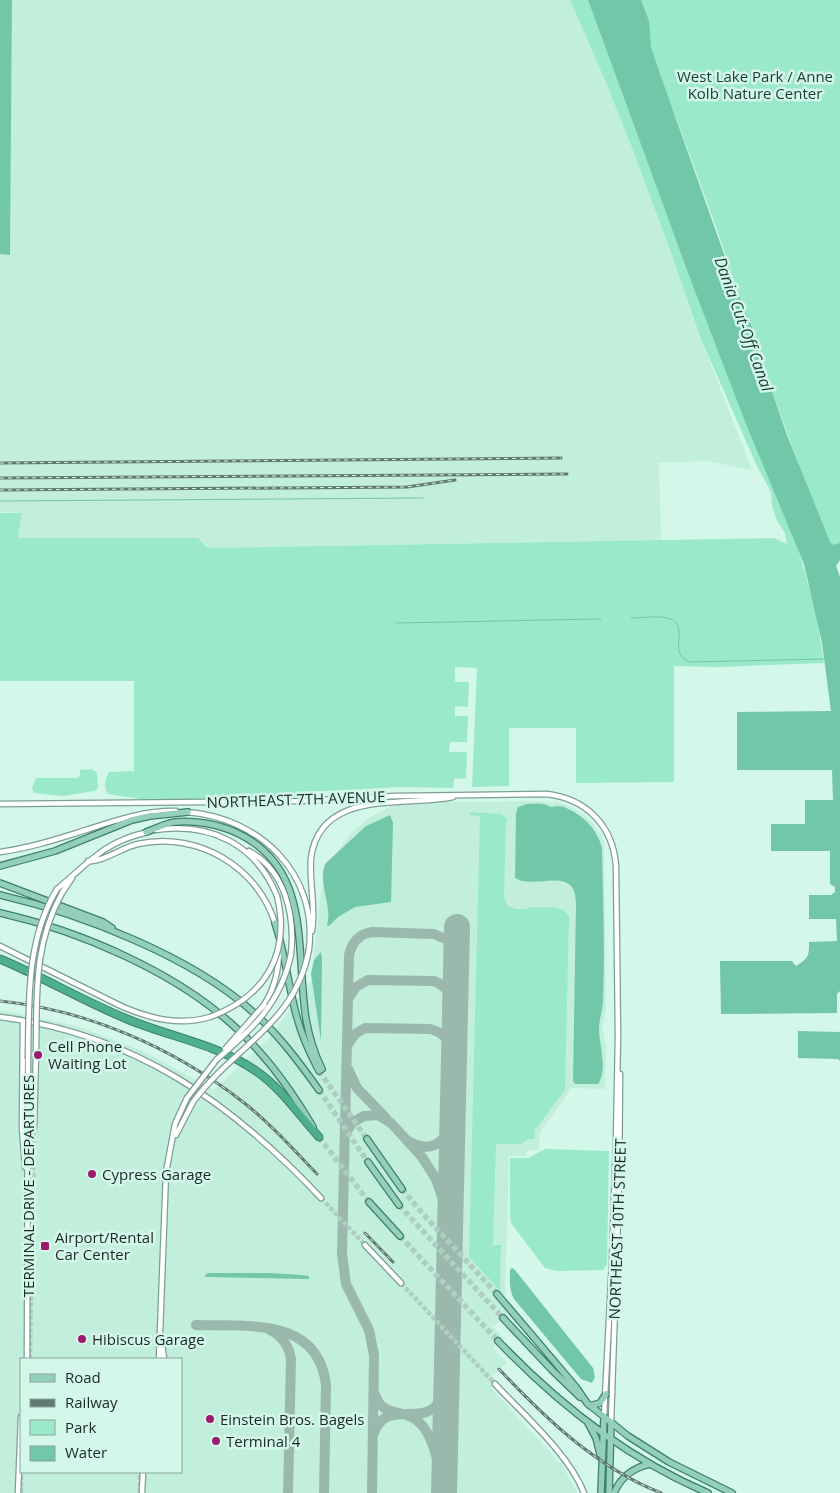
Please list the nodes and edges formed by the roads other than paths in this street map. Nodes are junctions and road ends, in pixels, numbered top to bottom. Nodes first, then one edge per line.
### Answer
1 (464, 794) junction
2 (0, 804) edge
3 (588, 809) joint
4 (188, 812) junction
5 (146, 832) junction
6 (240, 847) junction
7 (0, 852) edge
8 (88, 861) junction
9 (0, 866) edge
10 (74, 875) junction
11 (0, 883) edge
12 (0, 895) edge
13 (0, 913) edge
14 (275, 924) junction
15 (128, 938) junction
16 (310, 942) junction
17 (0, 946) edge
18 (0, 959) edge
19 (0, 1017) edge
20 (23, 1021) junction
21 (216, 1060) junction
22 (319, 1090) tunnel mouth
23 (34, 1128) tunnel mouth
24 (319, 1137) joint
25 (367, 1139) tunnel mouth
26 (172, 1146) junction
27 (368, 1162) tunnel mouth
28 (27, 1176) junction
29 (402, 1189) tunnel mouth
30 (321, 1198) tunnel mouth
31 (368, 1202) tunnel mouth
32 (399, 1205) tunnel mouth
33 (400, 1236) tunnel mouth
34 (615, 1241) junction
35 (365, 1244) tunnel mouth
36 (401, 1283) tunnel mouth
37 (497, 1294) tunnel mouth
38 (502, 1318) tunnel mouth
39 (160, 1336) junction
40 (498, 1342) tunnel mouth
41 (27, 1358) edge
42 (159, 1358) edge
43 (164, 1358) edge
44 (495, 1384) tunnel mouth
45 (606, 1394) junction
46 (588, 1404) junction
47 (604, 1418) junction
48 (588, 1422) junction
49 (611, 1423) junction
50 (603, 1433) junction
51 (610, 1438) junction
52 (20, 1442) edge
53 (602, 1461) junction
54 (650, 1464) junction
55 (142, 1473) edge
56 (18, 1493) edge
57 (142, 1493) edge
58 (584, 1493) edge
59 (600, 1493) edge
60 (609, 1493) edge
61 (614, 1493) edge
62 (708, 1493) edge
63 (732, 1493) edge

1 - 2 street, NORTHEAST 7TH AVENUE
1 - 3 street, NORTHEAST 7TH AVENUE
1 - 16 street
3 - 34 street, NORTHEAST 10TH STREET
4 - 7 street
4 - 9 main road
4 - 16 street
5 - 6 street
5 - 8 street
5 - 14 main road
6 - 17 street, bridge
6 - 21 street, bridge
8 - 10 street
8 - 14 street
10 - 23 street, bridge
10 - 28 street, TERMINAL DRIVE - DEPARTURES, bridge
11 - 15 main road
12 - 15 main road
13 - 24 main road
14 - 21 street, bridge
15 - 22 main road
16 - 26 street, bridge
18 - 24 highway
19 - 20 street
20 - 28 street
20 - 30 street
21 - 26 street, bridge
25 - 29 main road
26 - 39 street
27 - 32 main road
28 - 41 street, TERMINAL DRIVE - DEPARTURES
31 - 33 main road
34 - 45 street, NORTHEAST 10TH STREET
34 - 49 street, NORTHEAST 10TH STREET
35 - 36 street
37 - 46 main road
38 - 46 main road
39 - 42 street
39 - 43 street
40 - 48 main road
44 - 58 street
45 - 46 main road
45 - 47 street, NORTHEAST 10TH STREET
46 - 47 main road
47 - 49 main road
47 - 50 main road
48 - 50 main road
48 - 53 main road
49 - 51 main road
49 - 63 main road
50 - 51 main road
50 - 53 main road
51 - 54 main road
51 - 60 main road
52 - 56 street
53 - 59 main road
54 - 61 main road
54 - 62 main road
55 - 57 street

